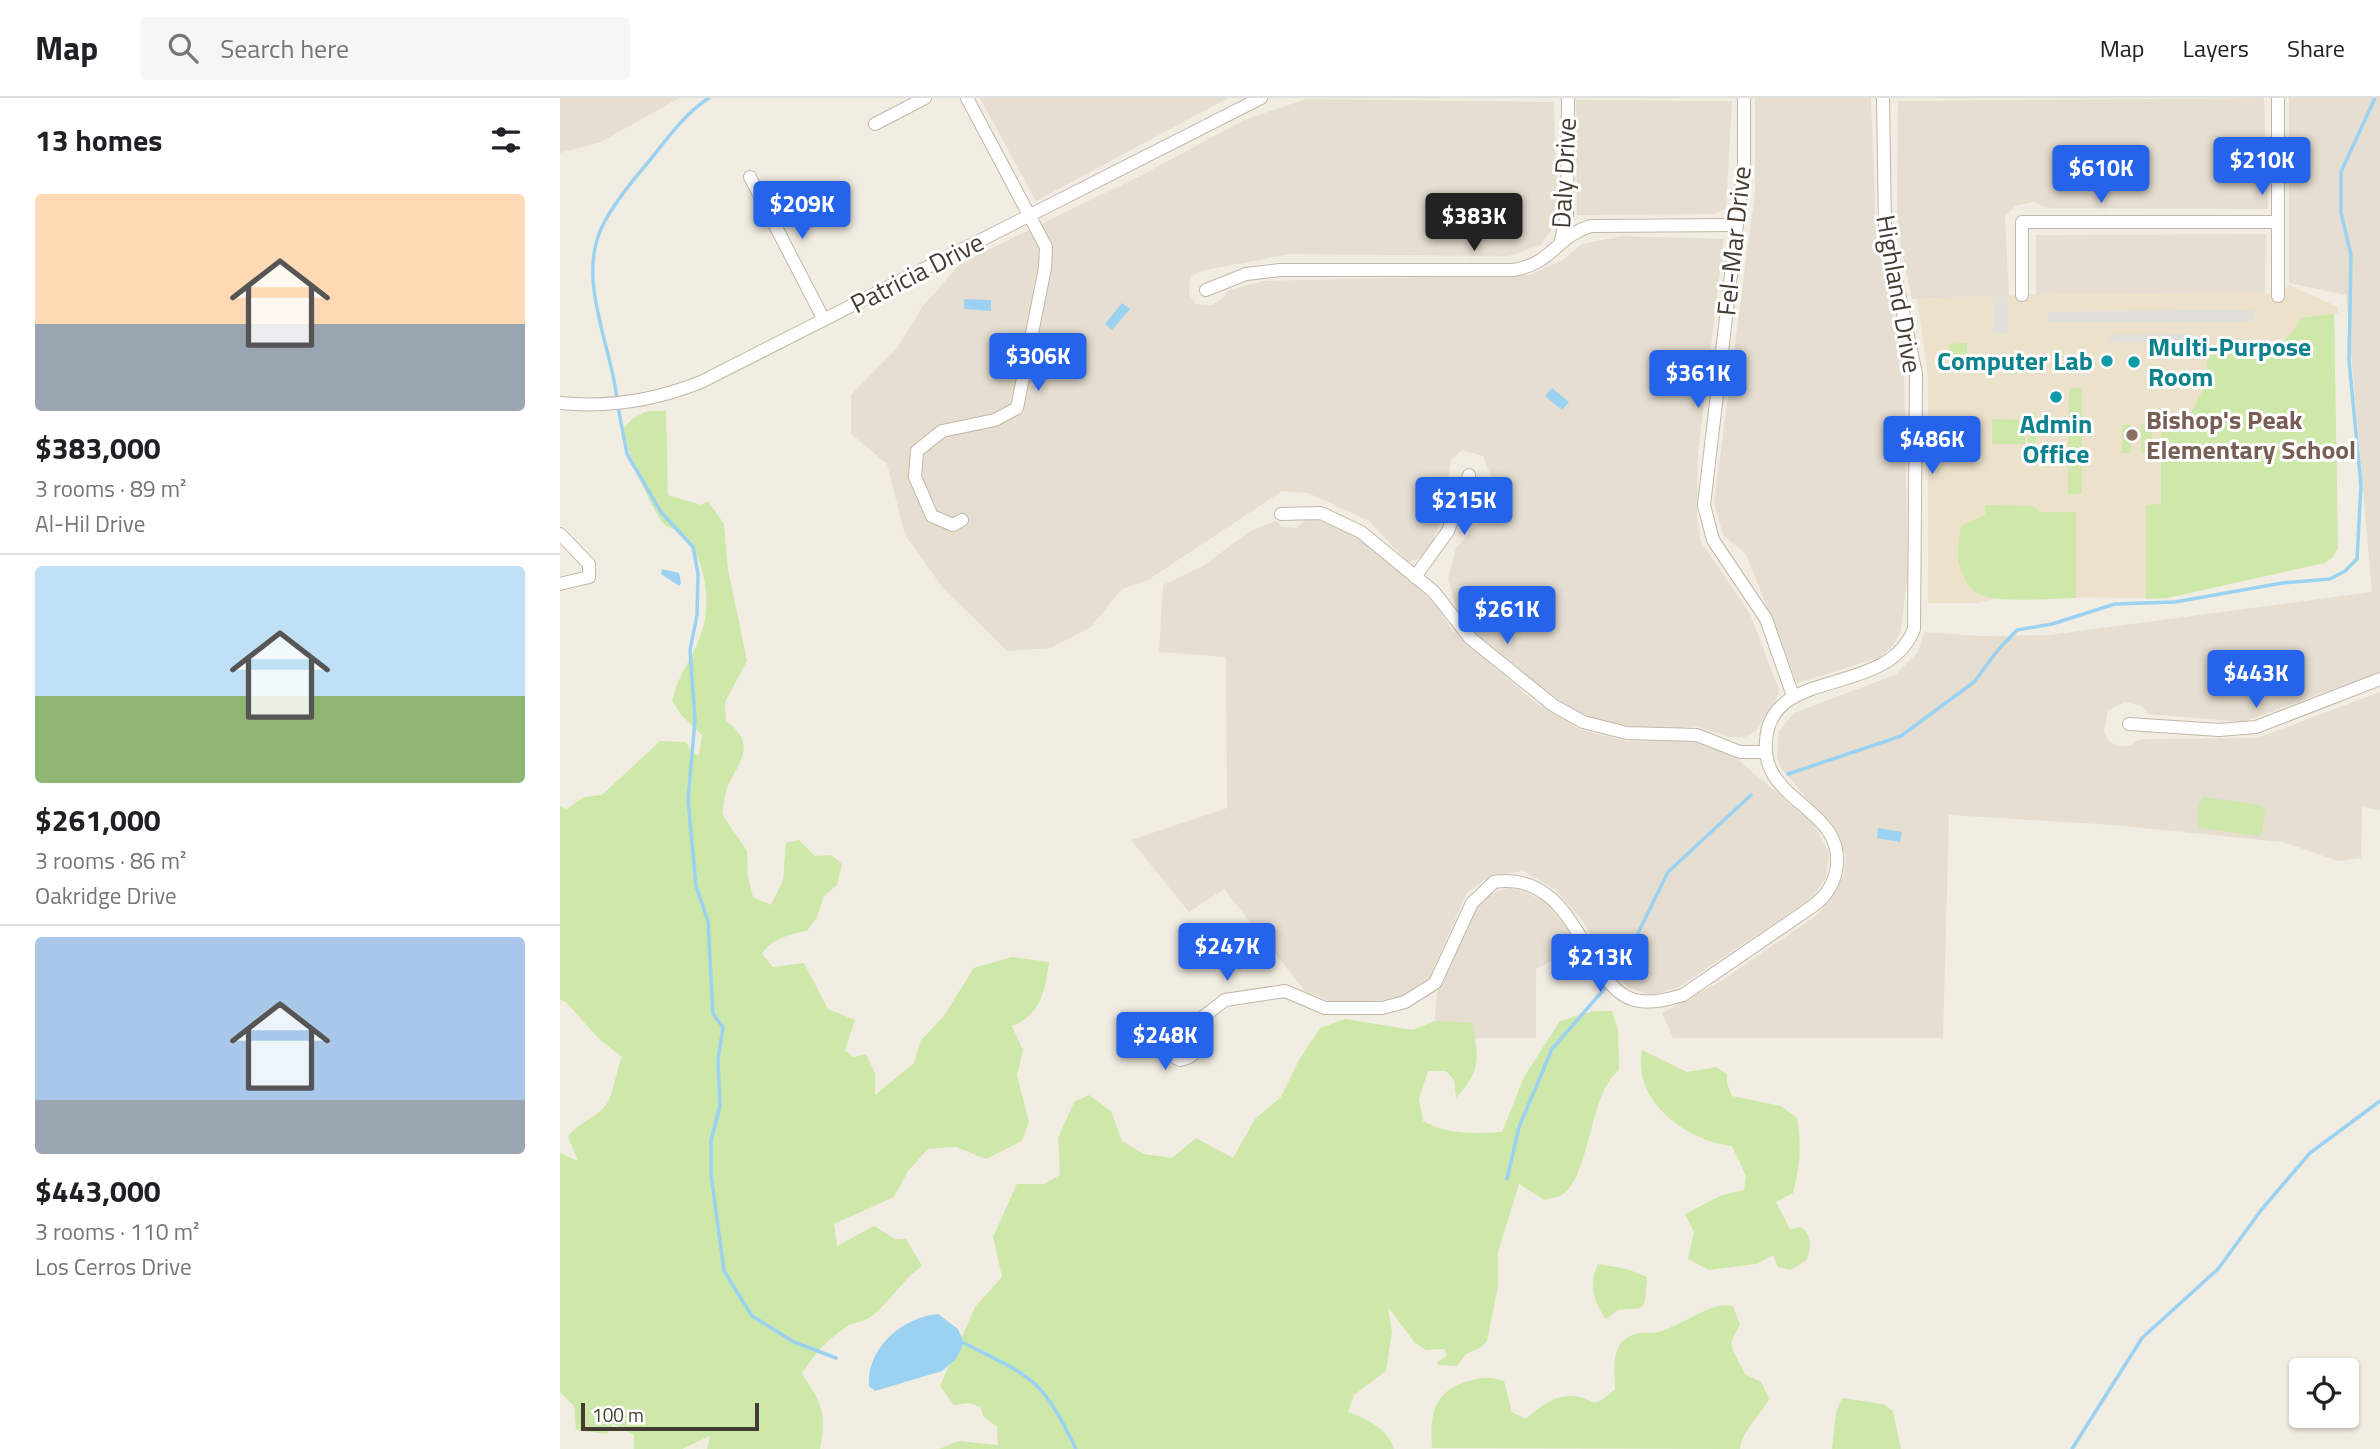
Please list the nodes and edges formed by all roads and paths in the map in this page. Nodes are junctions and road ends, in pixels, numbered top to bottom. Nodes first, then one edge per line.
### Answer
1 (925, 98) edge
2 (967, 98) edge
3 (1261, 98) edge
4 (1568, 98) edge
5 (1744, 98) edge
6 (1883, 98) edge
7 (2278, 98) edge
8 (875, 124) dead end
9 (750, 177) dead end
10 (1028, 217) junction
11 (2278, 222) junction
12 (1737, 225) junction
13 (1557, 247) junction
14 (1206, 289) dead end
15 (2022, 295) dead end
16 (2278, 296) dead end
17 (824, 320) junction
18 (560, 403) edge
19 (1469, 475) dead end
20 (1281, 514) dead end
21 (962, 520) dead end
22 (560, 534) edge
23 (1415, 577) junction
24 (560, 584) edge
25 (2380, 679) edge
26 (1793, 696) junction
27 (2129, 724) dead end
28 (1766, 752) junction
29 (1190, 1027) dead end

1 - 8 street
2 - 10 street
3 - 10 street, Patricia Drive
4 - 13 street, Daly Drive
5 - 12 street, Fel-Mar Drive
6 - 26 street, Highland Drive
7 - 11 street
9 - 17 street
10 - 17 street, Patricia Drive
10 - 21 street
11 - 15 street
11 - 16 street
12 - 13 street
12 - 26 street, Fel-Mar Drive
13 - 14 street
17 - 18 street, Patricia Drive
19 - 23 street
20 - 23 street
22 - 24 street
23 - 28 street
25 - 27 street
26 - 28 street
28 - 29 street

